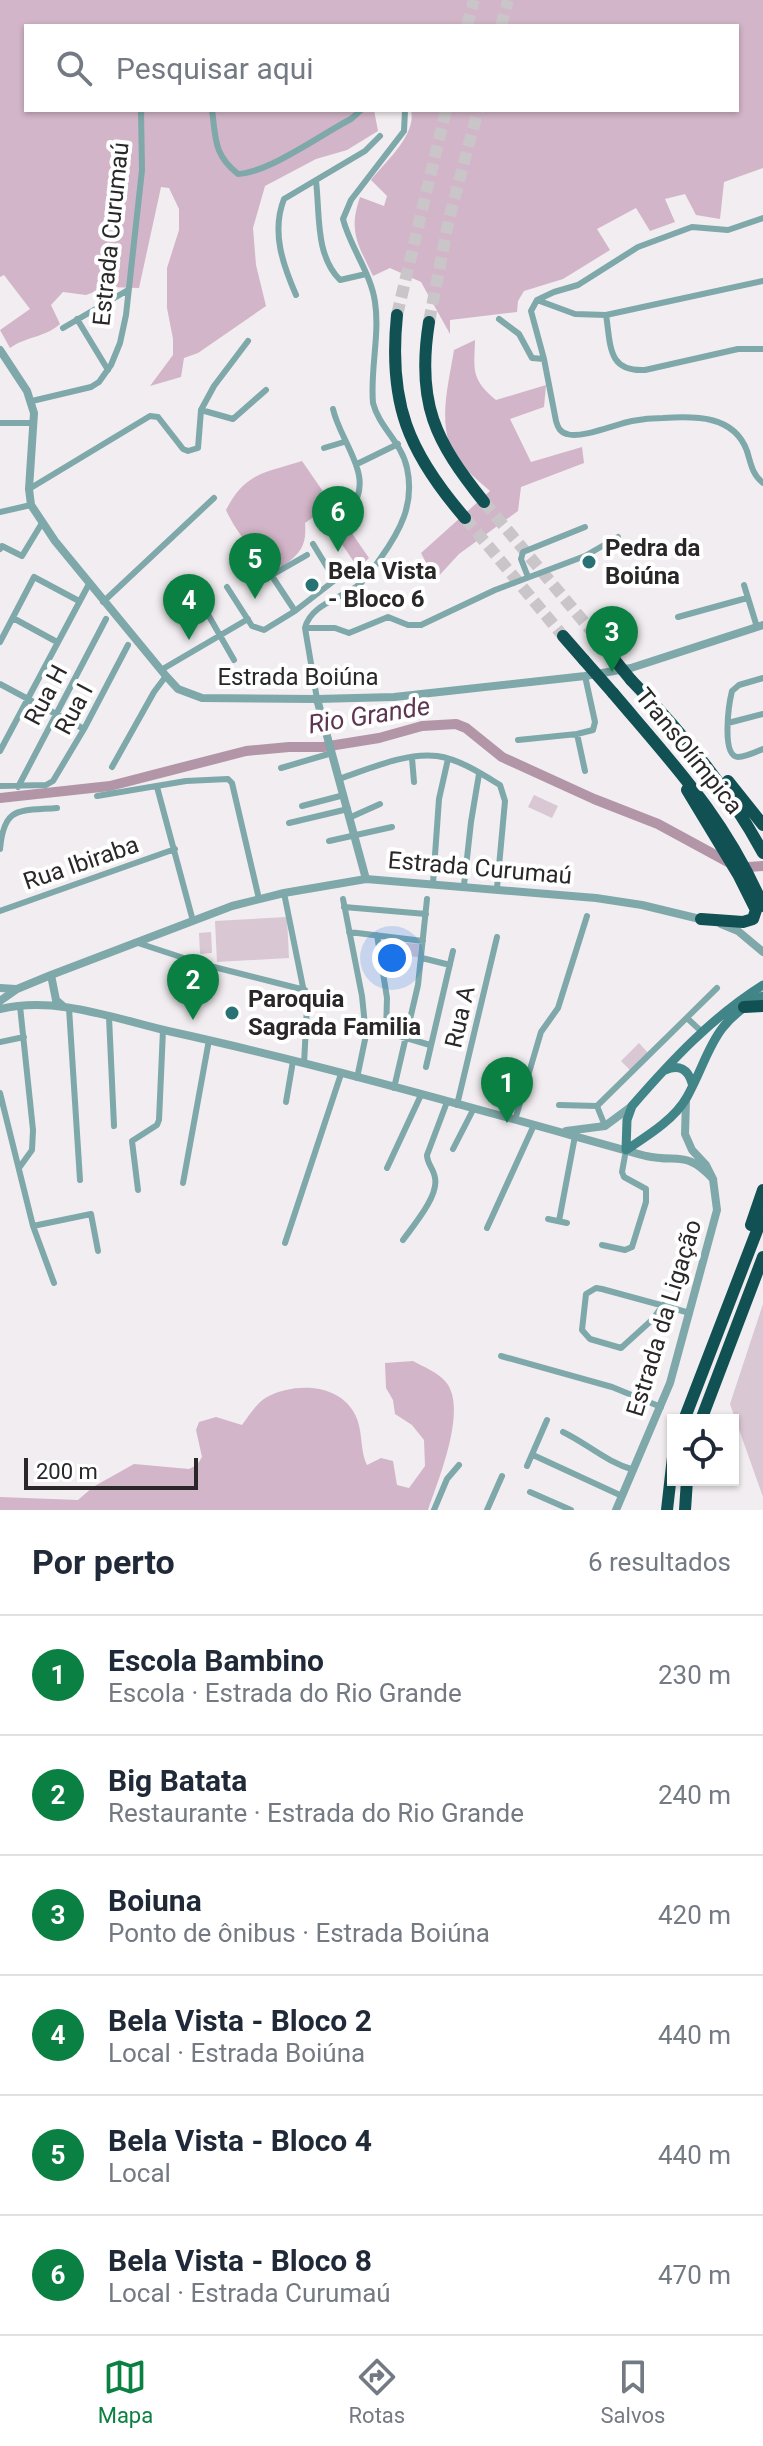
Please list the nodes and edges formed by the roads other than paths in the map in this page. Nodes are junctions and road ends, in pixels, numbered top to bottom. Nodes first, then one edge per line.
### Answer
1 (141, 112) edge
2 (212, 112) edge
3 (359, 112) edge
4 (405, 112) edge
5 (380, 136) dead end
6 (316, 181) junction
7 (763, 218) edge
8 (366, 274) junction
9 (763, 281) edge
10 (128, 290) junction
11 (296, 295) dead end
12 (537, 300) junction
13 (397, 315) tunnel mouth
14 (606, 315) junction
15 (77, 319) junction
16 (499, 319) dead end
17 (429, 322) tunnel mouth
18 (63, 328) dead end
19 (248, 341) dead end
20 (763, 349) edge
21 (0, 350) edge
22 (544, 359) junction
23 (108, 370) junction
24 (266, 390) dead end
25 (32, 401) junction
26 (333, 409) dead end
27 (201, 410) junction
28 (0, 423) edge
29 (34, 423) junction
30 (344, 442) junction
31 (398, 444) junction
32 (324, 448) dead end
33 (357, 464) junction
34 (763, 483) edge
35 (29, 489) junction
36 (214, 498) dead end
37 (484, 502) tunnel mouth
38 (31, 505) junction
39 (350, 509) dead end
40 (0, 512) edge
41 (465, 518) tunnel mouth
42 (42, 523) junction
43 (585, 527) dead end
44 (618, 537) dead end
45 (313, 544) dead end
46 (0, 549) edge
47 (307, 555) dead end
48 (264, 564) dead end
49 (272, 575) junction
50 (528, 577) junction
51 (89, 584) junction
52 (744, 585) dead end
53 (227, 587) dead end
54 (747, 598) junction
55 (79, 601) junction
56 (103, 602) junction
57 (202, 604) dead end
58 (295, 611) junction
59 (678, 617) dead end
60 (13, 618) junction
61 (106, 619) dead end
62 (248, 619) junction
63 (760, 626) edge
64 (305, 628) junction
65 (594, 634) tunnel mouth
66 (221, 636) junction
67 (563, 636) tunnel mouth
68 (0, 642) edge
69 (57, 642) junction
70 (128, 645) dead end
71 (234, 660) dead end
72 (164, 673) junction
73 (585, 676) junction
74 (763, 678) edge
75 (0, 684) edge
76 (649, 698) junction
77 (28, 699) junction
78 (317, 699) junction
79 (56, 714) junction
80 (763, 714) edge
81 (728, 723) junction
82 (84, 729) junction
83 (577, 734) junction
84 (518, 740) dead end
85 (763, 749) edge
86 (0, 751) edge
87 (331, 752) junction
88 (412, 758) junction
89 (448, 759) junction
90 (112, 767) dead end
91 (281, 768) dead end
92 (585, 771) dead end
93 (479, 774) junction
94 (339, 779) junction
95 (414, 782) dead end
96 (0, 786) edge
97 (18, 787) junction
98 (157, 787) junction
99 (344, 795) junction
100 (97, 796) dead end
101 (380, 804) dead end
102 (302, 806) dead end
103 (57, 808) dead end
104 (350, 813) junction
105 (289, 823) dead end
106 (763, 825) edge
107 (392, 827) dead end
108 (356, 836) junction
109 (329, 841) dead end
110 (0, 849) edge
111 (175, 849) junction
112 (763, 853) edge
113 (745, 876) junction
114 (366, 879) junction
115 (433, 883) junction
116 (464, 885) junction
117 (497, 888) junction
118 (284, 893) junction
119 (259, 899) junction
120 (427, 899) dead end
121 (763, 906) edge
122 (0, 911) edge
123 (426, 914) junction
124 (587, 916) dead end
125 (701, 919) junction
126 (193, 921) junction
127 (349, 932) junction
128 (377, 935) junction
129 (497, 937) dead end
130 (423, 941) junction
131 (135, 942) junction
132 (453, 951) dead end
133 (763, 952) edge
134 (422, 958) junction
135 (450, 965) junction
136 (51, 975) junction
137 (763, 985) edge
138 (0, 988) edge
139 (717, 988) dead end
140 (17, 989) junction
141 (305, 990) junction
142 (763, 996) edge
143 (0, 1001) edge
144 (60, 1005) junction
145 (20, 1006) junction
146 (763, 1006) edge
147 (744, 1007) junction
148 (0, 1009) edge
149 (109, 1017) junction
150 (687, 1018) junction
151 (163, 1030) junction
152 (386, 1032) junction
153 (702, 1032) junction
154 (366, 1035) junction
155 (24, 1037) junction
156 (407, 1038) junction
157 (209, 1040) junction
158 (0, 1042) edge
159 (430, 1045) junction
160 (293, 1061) junction
161 (304, 1064) junction
162 (426, 1067) dead end
163 (663, 1071) junction
164 (341, 1074) junction
165 (357, 1078) junction
166 (692, 1083) junction
167 (394, 1088) junction
168 (0, 1093) edge
169 (421, 1095) junction
170 (686, 1099) junction
171 (286, 1102) dead end
172 (452, 1104) junction
173 (559, 1105) dead end
174 (597, 1106) junction
175 (632, 1106) junction
176 (473, 1110) junction
177 (515, 1120) junction
178 (534, 1125) junction
179 (114, 1126) dead end
180 (605, 1126) junction
181 (626, 1127) junction
182 (554, 1131) junction
183 (575, 1136) junction
184 (646, 1137) junction
185 (591, 1140) junction
186 (453, 1149) dead end
187 (626, 1150) junction
188 (19, 1168) junction
189 (387, 1168) dead end
190 (713, 1179) junction
191 (80, 1180) dead end
192 (183, 1183) dead end
193 (138, 1190) dead end
194 (763, 1190) edge
195 (763, 1215) edge
196 (548, 1219) dead end
197 (559, 1221) junction
198 (567, 1223) dead end
199 (33, 1226) junction
200 (487, 1228) dead end
201 (403, 1240) dead end
202 (285, 1243) dead end
203 (602, 1245) dead end
204 (98, 1251) dead end
205 (747, 1253) junction
206 (763, 1257) edge
207 (760, 1267) edge
208 (54, 1283) dead end
209 (663, 1305) junction
210 (690, 1313) junction
211 (501, 1356) dead end
212 (661, 1407) junction
213 (686, 1414) edge
214 (703, 1414) edge
215 (547, 1420) dead end
216 (563, 1432) dead end
217 (533, 1455) junction
218 (459, 1465) dead end
219 (527, 1466) dead end
220 (634, 1470) junction
221 (502, 1476) dead end
222 (670, 1486) edge
223 (687, 1486) edge
224 (530, 1492) dead end
225 (622, 1496) junction
226 (434, 1510) edge
227 (487, 1510) edge
228 (571, 1510) edge
229 (616, 1510) edge
230 (667, 1510) edge
231 (685, 1510) edge

1 - 10 street, Estrada Curumaú
2 - 3 street
4 - 8 street
5 - 6 street
6 - 8 street
6 - 11 street
7 - 12 street
8 - 31 street
9 - 14 street
10 - 15 street
10 - 23 street, Estrada Curumaú
12 - 14 street
12 - 22 street
13 - 41 highway
14 - 20 street
15 - 18 street
15 - 23 street
16 - 22 street
17 - 37 highway
19 - 27 street
21 - 25 street, Estrada Boiúna
22 - 34 street
23 - 25 street
24 - 27 street
25 - 29 street, Estrada Boiúna
26 - 30 street
27 - 35 street
28 - 29 street
29 - 35 street, Estrada Boiúna
30 - 32 street
30 - 33 street
31 - 33 street
31 - 64 street
33 - 39 street
35 - 38 street, Estrada Boiúna
36 - 56 street
38 - 40 street
38 - 42 street, Estrada Boiúna
42 - 46 street
42 - 51 street, Estrada Boiúna
43 - 50 street
44 - 50 street
45 - 58 street
47 - 49 street
48 - 49 street
49 - 58 street
50 - 64 street
51 - 55 street
51 - 56 street, Estrada Boiúna
52 - 54 street
53 - 62 street
54 - 59 street
54 - 63 street
55 - 60 street
55 - 69 street
56 - 72 street, Estrada Boiúna
57 - 66 street
58 - 62 street
60 - 68 street
60 - 69 street
61 - 79 street, Rua H
62 - 66 street
63 - 73 street, Estrada Boiúna
64 - 78 street, Estrada Curumaú
65 - 76 highway, TransOlímpica, bridge
66 - 71 street
66 - 72 street
67 - 113 highway, TransOlímpica, bridge
69 - 77 street
70 - 82 street, Rua I
72 - 78 street, Estrada Boiúna
72 - 90 street
73 - 78 street, Estrada Boiúna
73 - 83 street
74 - 81 street
75 - 77 street
76 - 106 highway
76 - 112 highway, TransOlímpica
77 - 79 street
77 - 86 street
78 - 87 street, Estrada Curumaú
79 - 82 street
79 - 97 street, Rua H
80 - 81 street
81 - 85 street
82 - 97 street, Rua I
83 - 84 street
83 - 92 street
87 - 91 street
87 - 94 street, Estrada Curumaú
88 - 89 street
88 - 94 street
88 - 95 street
89 - 93 street
89 - 115 street
93 - 116 street
93 - 117 street
94 - 99 street, Estrada Curumaú
96 - 97 street
98 - 100 street
98 - 111 street
98 - 119 street
99 - 102 street
99 - 104 street, Estrada Curumaú
101 - 104 street
103 - 110 street
104 - 105 street
104 - 108 street, Estrada Curumaú
107 - 108 street
108 - 109 street
108 - 114 street, Estrada Curumaú
111 - 122 street, Rua Ibiraba
111 - 126 street
113 - 121 highway, TransOlímpica
113 - 125 highway
114 - 115 street, Estrada Curumaú
114 - 118 street
115 - 116 street, Estrada Curumaú
116 - 117 street, Estrada Curumaú
117 - 125 street, Estrada Curumaú
118 - 119 street
118 - 141 street
119 - 126 street
120 - 123 street
123 - 127 street
123 - 130 street
124 - 177 street
125 - 133 street, Estrada Curumaú
126 - 131 street
127 - 128 street
127 - 154 street
128 - 130 street
128 - 152 street
129 - 172 street, Rua A
130 - 134 street
131 - 136 street
131 - 141 street
132 - 135 street
134 - 135 street
134 - 156 street
135 - 159 street
136 - 140 street
136 - 144 street
137 - 153 main road
138 - 140 street
139 - 150 street
140 - 143 street
141 - 161 street
142 - 147 main road
144 - 145 street
144 - 149 street
144 - 191 street
145 - 148 street
145 - 155 street
146 - 147 highway
147 - 166 main road
149 - 151 street
149 - 179 street
150 - 153 street
150 - 174 street
151 - 157 street
151 - 193 street
152 - 154 street
152 - 156 street
153 - 163 main road
154 - 165 street
155 - 158 street
155 - 188 street
156 - 159 street
156 - 167 street
157 - 160 street
157 - 192 street
159 - 162 street
160 - 161 street
160 - 171 street
161 - 164 street
163 - 166 main road
163 - 175 main road
164 - 165 street
164 - 202 street
165 - 167 street
166 - 170 main road
167 - 169 street
168 - 188 street
169 - 172 street
169 - 189 street
170 - 184 main road
170 - 190 street
172 - 176 street
172 - 201 street, Rua A
173 - 174 street
174 - 180 street
175 - 180 street
175 - 181 main road
176 - 177 street
176 - 186 street
177 - 178 street
178 - 182 street
178 - 200 street
180 - 182 street
180 - 185 street
181 - 184 main road
181 - 187 main road
182 - 183 street
183 - 185 street
183 - 197 street
184 - 187 main road
185 - 187 street
187 - 190 street
187 - 203 street
188 - 199 street
190 - 210 street, Estrada da Ligação
194 - 205 highway
195 - 205 highway
196 - 197 street
197 - 198 street
199 - 204 street
199 - 208 street
205 - 213 highway
206 - 207 highway
207 - 214 highway
209 - 209 street
209 - 210 street
210 - 212 street, Estrada da Ligação
211 - 212 street
212 - 220 street, Estrada da Ligação
215 - 217 street
216 - 220 street
217 - 219 street
217 - 225 street
218 - 226 street
220 - 225 street, Estrada da Ligação
221 - 227 street
222 - 230 highway
223 - 231 highway
224 - 228 street
225 - 229 street, Estrada da Ligação

